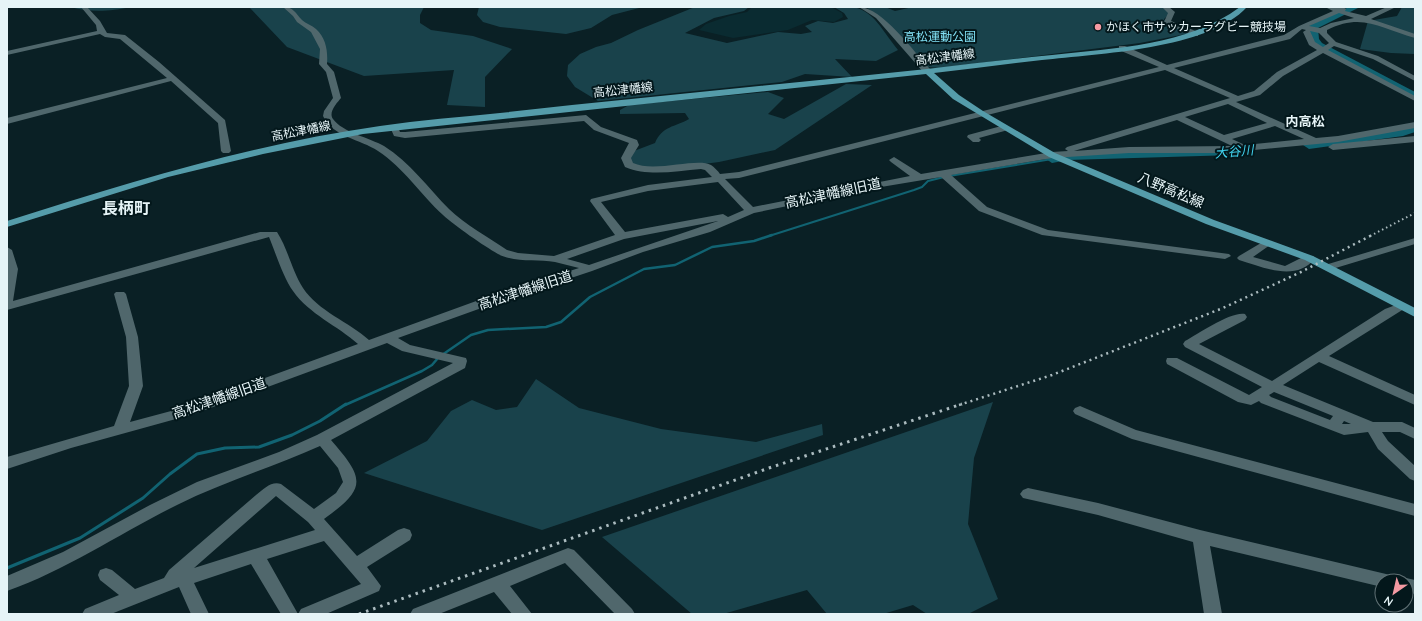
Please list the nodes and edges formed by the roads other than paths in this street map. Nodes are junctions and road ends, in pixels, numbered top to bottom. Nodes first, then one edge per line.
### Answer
1 (84, 7) edge
2 (286, 7) edge
3 (862, 7) edge
4 (1165, 7) edge
5 (1244, 7) edge
6 (1328, 7) edge
7 (1393, 7) edge
8 (1348, 10) edge
9 (1340, 11) junction
10 (1365, 19) junction
11 (1304, 29) junction
12 (1320, 31) junction
13 (101, 32) junction
14 (1195, 34) junction
15 (1415, 36) edge
16 (1122, 48) junction
17 (1327, 48) junction
18 (7, 54) edge
19 (1166, 67) junction
20 (927, 71) junction
21 (1414, 77) edge
22 (171, 79) junction
23 (1238, 99) junction
24 (1415, 99) edge
25 (1229, 102) junction
26 (980, 113) junction
27 (1178, 117) junction
28 (7, 121) edge
29 (1275, 122) junction
30 (1415, 125) edge
31 (394, 127) junction
32 (1005, 128) junction
33 (348, 134) junction
34 (1224, 138) junction
35 (1415, 139) edge
36 (976, 140) dead end
37 (1315, 141) junction
38 (1328, 146) junction
39 (1249, 150) junction
40 (226, 151) dead end
41 (1059, 158) junction
42 (894, 160) dead end
43 (946, 175) junction
44 (719, 177) junction
45 (918, 177) junction
46 (751, 211) junction
47 (738, 216) junction
48 (7, 224) edge
49 (622, 236) junction
50 (1415, 241) edge
51 (1266, 243) junction
52 (7, 250) edge
53 (1225, 256) dead end
54 (1309, 258) junction
55 (555, 259) junction
56 (1329, 267) junction
57 (588, 269) junction
58 (120, 294) dead end
59 (8, 295) edge
60 (7, 306) edge
61 (1401, 307) junction
62 (1415, 313) edge
63 (1241, 317) dead end
64 (388, 338) junction
65 (366, 345) junction
66 (1319, 357) junction
67 (1172, 361) dead end
68 (1274, 386) junction
69 (1261, 394) junction
70 (1415, 400) edge
71 (1080, 411) dead end
72 (1340, 414) junction
73 (1334, 427) junction
74 (1372, 428) junction
75 (120, 429) junction
76 (1415, 434) edge
77 (322, 439) junction
78 (7, 463) edge
79 (1414, 473) edge
80 (1028, 494) dead end
81 (1415, 510) edge
82 (314, 518) junction
83 (328, 533) junction
84 (404, 535) dead end
85 (1200, 537) junction
86 (258, 556) junction
87 (356, 566) junction
88 (106, 575) dead end
89 (1374, 578) edge
90 (177, 581) junction
91 (497, 583) junction
92 (7, 584) edge
93 (129, 598) junction
94 (112, 610) edge
95 (424, 613) edge
96 (91, 614) edge
97 (200, 614) edge
98 (290, 614) edge
99 (307, 614) edge
100 (523, 614) edge
101 (626, 614) edge
102 (1213, 614) edge

1 - 13 street
2 - 33 street
3 - 20 street
4 - 14 street
5 - 14 main road, 高松津幡線
6 - 9 street
7 - 10 street
8 - 9 street
8 - 10 street
9 - 11 street
10 - 12 street
10 - 15 street
11 - 12 street
11 - 17 street
11 - 19 street
12 - 17 street
13 - 18 street
13 - 22 street
14 - 16 main road, 高松津幡線
16 - 19 street
16 - 20 main road, 高松津幡線
17 - 21 street
17 - 23 street
17 - 24 street
19 - 23 street
19 - 26 street
20 - 26 main road, 八野高松線
20 - 31 main road, 高松津幡線
22 - 28 street
22 - 40 street
23 - 25 street
25 - 27 street
25 - 29 street
26 - 32 main road, 八野高松線
26 - 44 street
27 - 34 street
27 - 41 street
29 - 34 street
29 - 37 street
30 - 37 street
31 - 33 main road, 高松津幡線
31 - 44 street
32 - 36 street
32 - 41 main road, 八野高松線
33 - 48 main road, 高松津幡線
33 - 55 street
34 - 39 street
35 - 38 street
37 - 38 street
37 - 39 street
38 - 39 street
39 - 41 street
39 - 41 street
41 - 43 street, 高松津幡線旧道
41 - 51 main road, 八野高松線
42 - 45 street
43 - 45 street, 高松津幡線旧道
43 - 53 street
44 - 46 street
44 - 49 street
45 - 46 street, 高松津幡線旧道
46 - 47 street, 高松津幡線旧道
47 - 49 street
47 - 57 street, 高松津幡線旧道
49 - 55 street
50 - 56 street
51 - 54 main road, 八野高松線
51 - 54 street
52 - 59 street
54 - 56 main road, 八野高松線
55 - 57 street
56 - 61 main road, 八野高松線
57 - 64 street, 高松津幡線旧道
58 - 75 street
60 - 65 street
61 - 62 main road, 八野高松線
61 - 66 street
63 - 68 street
64 - 65 street, 高松津幡線旧道
64 - 77 street
65 - 75 street, 高松津幡線旧道
66 - 68 street
66 - 70 street
67 - 69 street
68 - 69 street
68 - 72 street
69 - 73 street
71 - 81 street
72 - 73 street
72 - 74 street
73 - 74 street
74 - 76 street
74 - 79 street
75 - 78 street, 高松津幡線旧道
77 - 82 street
77 - 92 street
80 - 85 street
82 - 83 street
82 - 90 street
83 - 86 street
83 - 87 street
84 - 87 street
85 - 89 street
85 - 102 street
86 - 90 street
86 - 98 street
87 - 99 street
88 - 93 street
90 - 93 street
90 - 97 street
91 - 95 street
91 - 100 street
91 - 101 street
93 - 94 street
94 - 96 street

